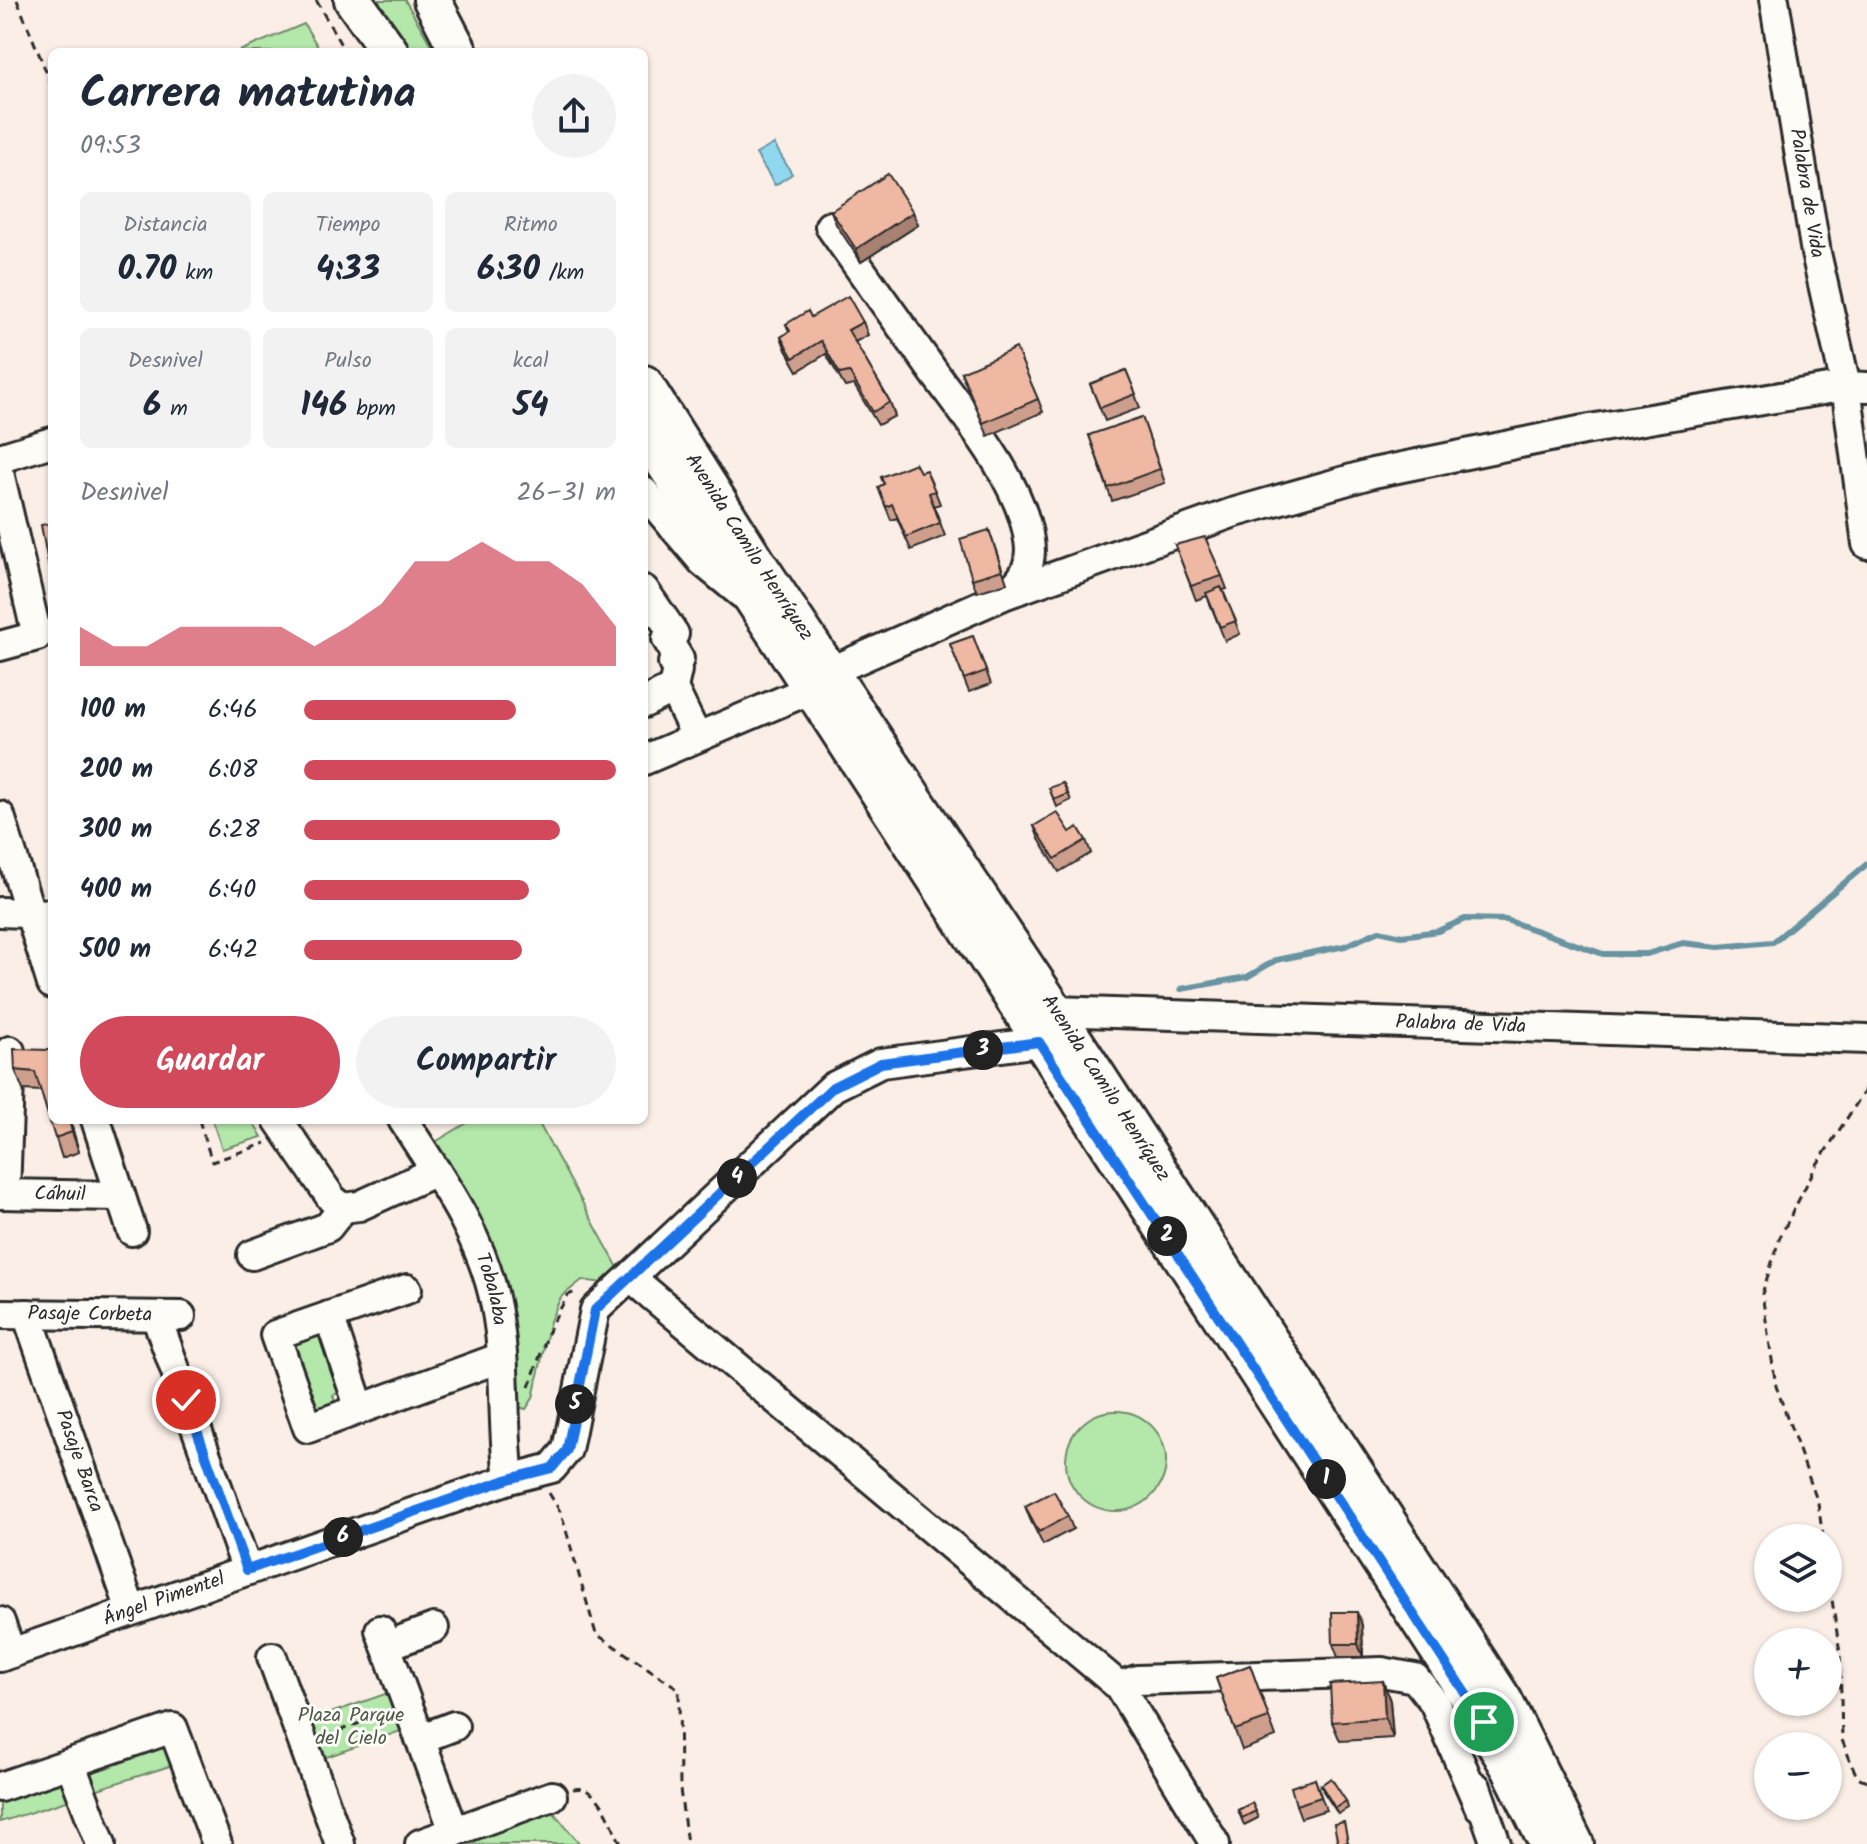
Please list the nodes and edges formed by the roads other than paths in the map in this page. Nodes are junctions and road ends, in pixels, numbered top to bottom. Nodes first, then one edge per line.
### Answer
1 (432, 0) edge
2 (1774, 0) edge
3 (364, 24) edge
4 (386, 48) edge
5 (457, 48) edge
6 (830, 226) edge
7 (1856, 387) edge
8 (648, 391) edge
9 (1867, 422) edge
10 (648, 438) edge
11 (48, 443) edge
12 (1853, 451) junction
13 (0, 458) edge
14 (0, 477) edge
15 (648, 497) edge
16 (1867, 544) edge
17 (1006, 594) junction
18 (648, 596) edge
19 (751, 600) junction
20 (41, 606) edge
21 (0, 646) edge
22 (819, 681) junction
23 (673, 688) junction
24 (648, 701) edge
25 (696, 736) junction
26 (648, 758) edge
27 (0, 816) edge
28 (0, 912) edge
29 (41, 914) edge
30 (48, 959) edge
31 (1047, 1026) junction
32 (1867, 1039) edge
33 (5, 1051) edge
34 (38, 1053) edge
35 (97, 1124) edge
36 (406, 1124) edge
37 (283, 1128) edge
38 (436, 1171) junction
39 (2, 1194) edge
40 (120, 1196) junction
41 (343, 1208) junction
42 (132, 1231) dead end
43 (252, 1255) dead end
44 (622, 1284) junction
45 (407, 1289) dead end
46 (14, 1314) edge
47 (329, 1316) junction
48 (502, 1357) junction
49 (360, 1409) junction
50 (522, 1476) junction
51 (247, 1570) junction
52 (131, 1610) junction
53 (0, 1622) edge
54 (434, 1628) dead end
55 (6, 1655) edge
56 (272, 1657) dead end
57 (1456, 1677) junction
58 (1119, 1686) junction
59 (454, 1726) dead end
60 (420, 1739) junction
61 (71, 1765) junction
62 (0, 1787) edge
63 (552, 1796) road end
64 (1479, 1806) junction
65 (454, 1831) junction
66 (101, 1844) edge
67 (217, 1844) edge
68 (340, 1844) edge
69 (420, 1844) edge
70 (1215, 1844) edge
71 (1496, 1844) edge
72 (1547, 1844) edge
73 (1575, 1844) edge

1 - 5 main road
2 - 7 street, Palabra de Vida
3 - 4 main road
6 - 17 street
7 - 12 street, Palabra de Vida
7 - 17 street
8 - 22 main road, Avenida Camilo Henríquez
9 - 12 street
10 - 19 main road, Avenida Camilo Henríquez
11 - 13 street
12 - 16 street, Palabra de Vida
14 - 20 street
15 - 19 street
17 - 22 street
18 - 23 street
19 - 22 main road, Avenida Camilo Henríquez
20 - 21 street
22 - 25 street
22 - 31 main road, Avenida Camilo Henríquez
23 - 24 street
23 - 25 street
25 - 26 street
27 - 29 street
28 - 29 street
29 - 30 street
31 - 32 street, Palabra de Vida
31 - 44 street, Palabra de Vida
31 - 57 main road, Avenida Camilo Henríquez
31 - 73 main road, Avenida Camilo Henríquez
33 - 34 street
33 - 39 street
35 - 40 street
36 - 38 street, Tobalaba
37 - 41 street
38 - 41 street
38 - 48 street, Tobalaba
39 - 40 street, Cáhuil
40 - 42 street
41 - 43 street
44 - 50 street, Ángel Pimentel
44 - 58 street
45 - 47 street
46 - 51 street, Pasaje Corbeta
46 - 52 street, Pasaje Barca
47 - 49 street
47 - 49 street
48 - 49 street
48 - 50 street, Tobalaba
50 - 51 street, Ángel Pimentel
51 - 52 street, Ángel Pimentel
52 - 55 street, Ángel Pimentel
53 - 55 street
54 - 60 street
56 - 68 street
57 - 64 street
57 - 72 main road, Avenida Camilo Henríquez
58 - 64 street
58 - 70 street
59 - 60 street
60 - 65 street
61 - 62 street
61 - 66 street
61 - 67 street
63 - 65 street
64 - 71 street
65 - 69 street

